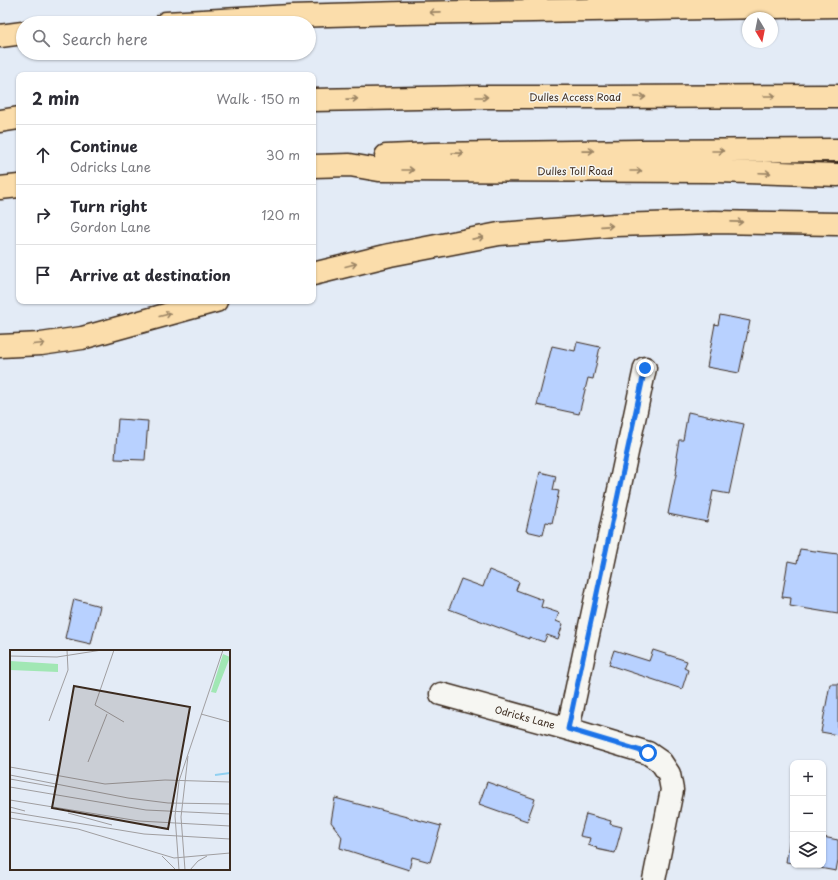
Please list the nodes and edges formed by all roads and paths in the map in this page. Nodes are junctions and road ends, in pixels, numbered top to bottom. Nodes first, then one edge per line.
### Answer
1 (838, 6) edge
2 (314, 16) edge
3 (838, 96) edge
4 (316, 100) edge
5 (16, 118) edge
6 (0, 120) edge
7 (838, 150) edge
8 (350, 165) junction
9 (316, 166) edge
10 (838, 175) edge
11 (16, 186) edge
12 (0, 188) edge
13 (838, 224) edge
14 (316, 273) edge
15 (205, 304) edge
16 (0, 346) edge
17 (645, 368) dead end
18 (441, 694) dead end
19 (568, 729) junction
20 (654, 880) edge

1 -> 2 highway
4 -> 3 highway, Dulles Access Road
5 - 6 highway
8 -> 7 highway
8 - 9 highway, Dulles Toll Road
8 -> 10 highway, Dulles Toll Road
11 - 12 highway
14 -> 13 highway
16 -> 15 highway
17 - 19 street
18 - 19 street, Odricks Lane
19 - 20 street, Odricks Lane

